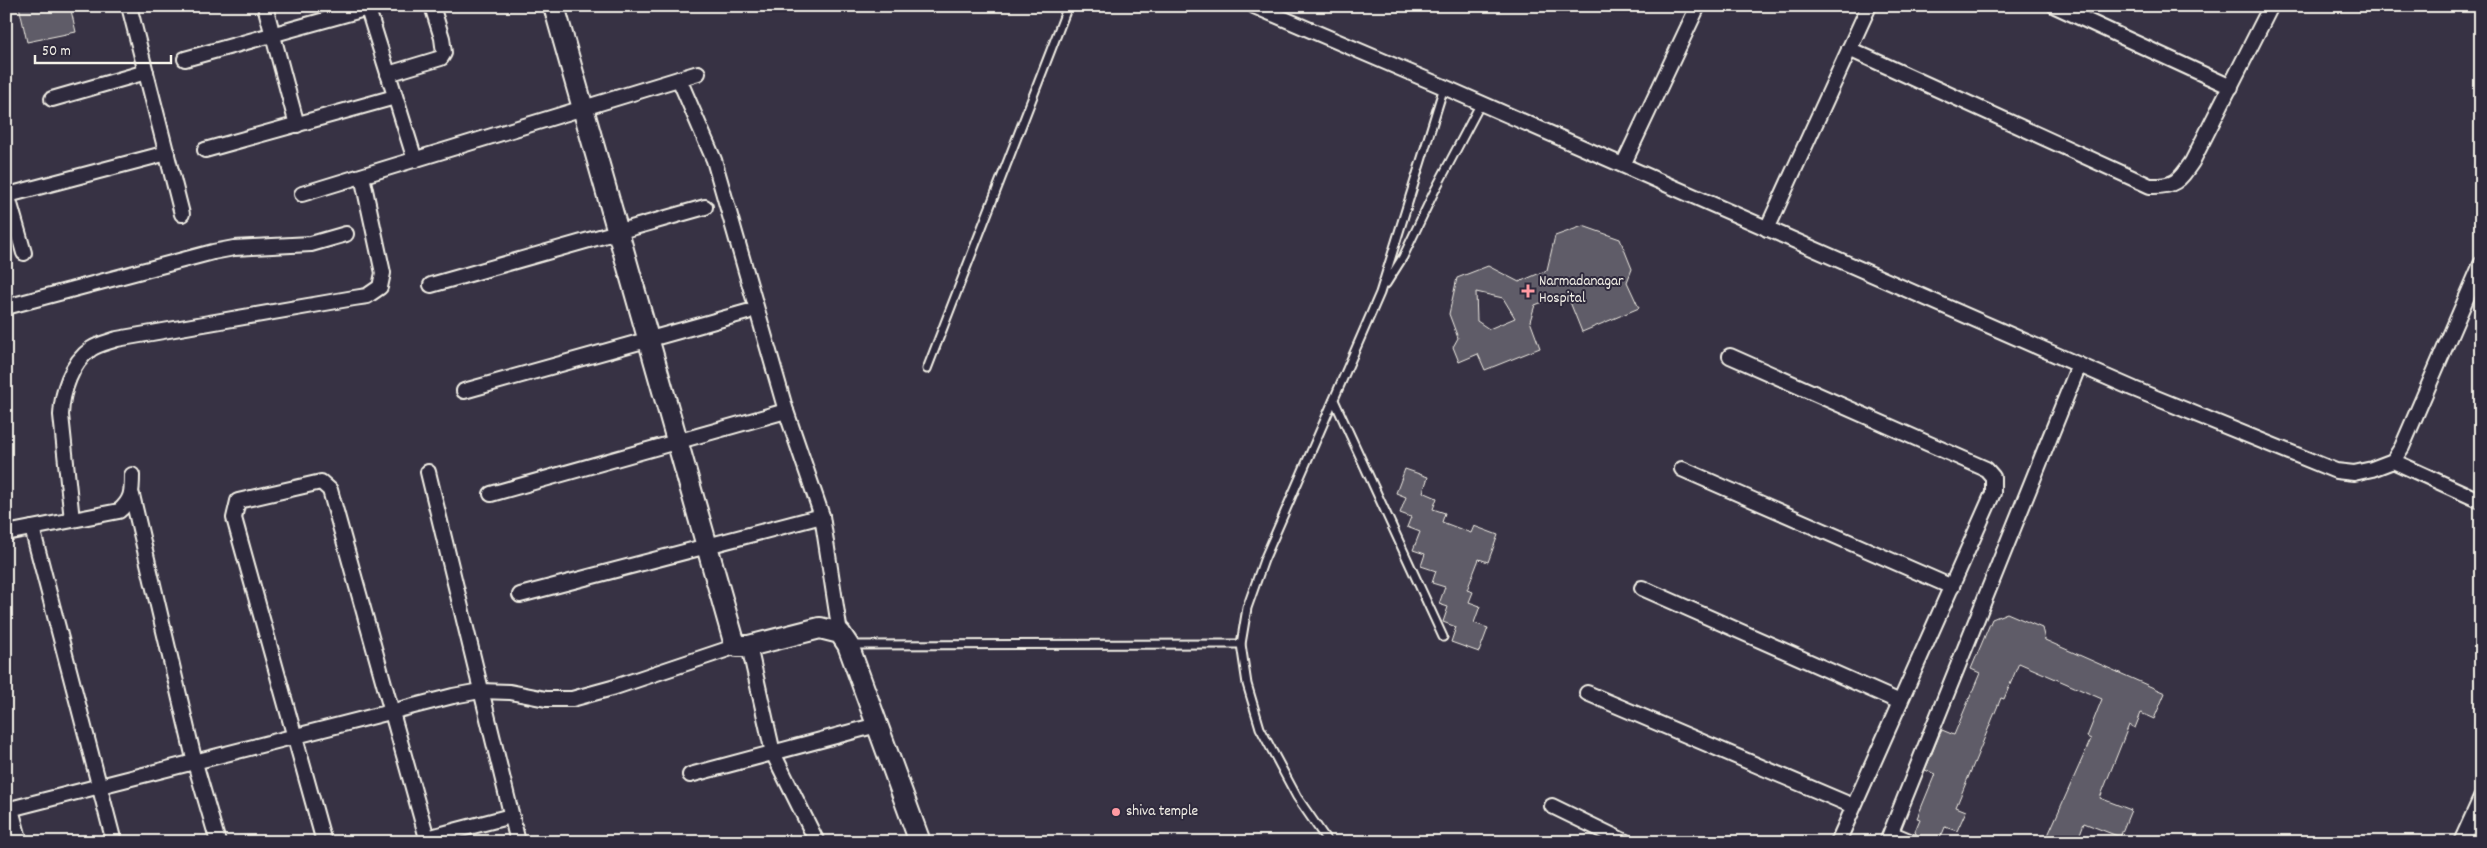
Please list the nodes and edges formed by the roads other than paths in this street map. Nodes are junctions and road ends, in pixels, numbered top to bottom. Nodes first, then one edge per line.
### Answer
1 (129, 6) edge
2 (265, 6) edge
3 (432, 6) edge
4 (554, 6) edge
5 (1068, 6) edge
6 (1254, 6) edge
7 (1698, 6) edge
8 (1869, 6) edge
9 (2055, 6) edge
10 (2271, 6) edge
11 (368, 7) edge
12 (272, 34) junction
13 (1849, 49) junction
14 (185, 59) dead end
15 (146, 72) junction
16 (388, 74) junction
17 (698, 74) dead end
18 (679, 79) junction
19 (1444, 87) junction
20 (2231, 87) junction
21 (395, 97) junction
22 (52, 99) dead end
23 (1481, 103) junction
24 (583, 110) junction
25 (296, 125) junction
26 (205, 150) dead end
27 (167, 153) junction
28 (415, 160) junction
29 (1623, 165) junction
30 (362, 176) junction
31 (7, 193) edge
32 (302, 194) dead end
33 (706, 207) dead end
34 (182, 214) dead end
35 (1767, 229) junction
36 (617, 233) junction
37 (346, 234) dead end
38 (24, 253) dead end
39 (2481, 264) edge
40 (431, 285) dead end
41 (1380, 293) junction
42 (6, 307) edge
43 (747, 312) dead end
44 (648, 340) junction
45 (1730, 356) dead end
46 (2080, 365) junction
47 (927, 370) dead end
48 (464, 391) dead end
49 (1334, 400) junction
50 (786, 411) junction
51 (677, 441) junction
52 (2393, 461) junction
53 (1682, 469) dead end
54 (428, 472) dead end
55 (132, 475) dead end
56 (491, 494) dead end
57 (132, 495) junction
58 (2481, 500) edge
59 (822, 516) junction
60 (72, 520) junction
61 (32, 528) junction
62 (6, 533) edge
63 (706, 546) junction
64 (1952, 586) junction
65 (1642, 588) dead end
66 (520, 595) dead end
67 (1443, 637) dead end
68 (844, 639) junction
69 (1241, 644) junction
70 (743, 646) junction
71 (480, 691) junction
72 (1588, 693) dead end
73 (1900, 702) junction
74 (390, 712) junction
75 (877, 725) junction
76 (296, 735) junction
77 (773, 753) junction
78 (195, 763) junction
79 (690, 775) dead end
80 (99, 787) junction
81 (2481, 798) edge
82 (1552, 806) dead end
83 (1853, 806) junction
84 (9, 810) edge
85 (511, 816) junction
86 (1889, 836) edge
87 (20, 842) edge
88 (114, 842) edge
89 (218, 842) edge
90 (324, 842) edge
91 (518, 842) edge
92 (817, 842) edge
93 (920, 842) edge
94 (1328, 842) edge
95 (1626, 842) edge
96 (1838, 842) edge
97 (1921, 842) edge
98 (2461, 842) edge

1 - 15 street
2 - 12 street
3 - 16 street
4 - 24 main road
5 - 47 lane
6 - 19 street
7 - 29 street
8 - 13 street
9 - 20 street
10 - 20 street
11 - 12 street
11 - 16 street
12 - 14 street
12 - 25 street
13 - 20 street
13 - 35 street
15 - 22 street
15 - 27 street
16 - 21 street
17 - 18 street
18 - 24 street
18 - 50 street
19 - 23 street
19 - 41 lane
21 - 25 street
21 - 28 street
23 - 29 street
23 - 41 lane
24 - 28 street
24 - 36 main road
25 - 26 street
27 - 31 street
27 - 34 street
28 - 30 street
29 - 35 street
30 - 32 street
30 - 60 street
31 - 38 street
33 - 36 street
35 - 46 street
36 - 40 street
36 - 44 main road
37 - 42 street
39 - 52 street
41 - 49 lane
43 - 44 street
44 - 48 street
44 - 51 main road
45 - 64 street
46 - 52 street
46 - 86 street
49 - 67 lane
49 - 69 lane
50 - 51 street
50 - 59 street
51 - 56 street
51 - 63 main road
52 - 58 street
53 - 64 street
54 - 71 street
55 - 57 street
57 - 60 street
57 - 78 street
59 - 63 street
59 - 68 street
60 - 61 street
61 - 62 street
61 - 80 street
63 - 66 street
63 - 70 main road
64 - 73 street
65 - 73 street
68 - 69 lane
68 - 70 main road
68 - 75 main road
69 - 94 lane
70 - 71 street
70 - 77 street
71 - 74 street
71 - 85 street
72 - 83 street
73 - 83 street
74 - 76 street
74 - 76 street
74 - 85 street
75 - 77 street
75 - 93 main road
76 - 78 street
76 - 90 street
77 - 79 street
77 - 92 street
78 - 80 street
78 - 89 street
80 - 84 street
80 - 88 street
81 - 98 street
82 - 95 street
83 - 96 street
84 - 87 street
85 - 91 street
86 - 97 lane

